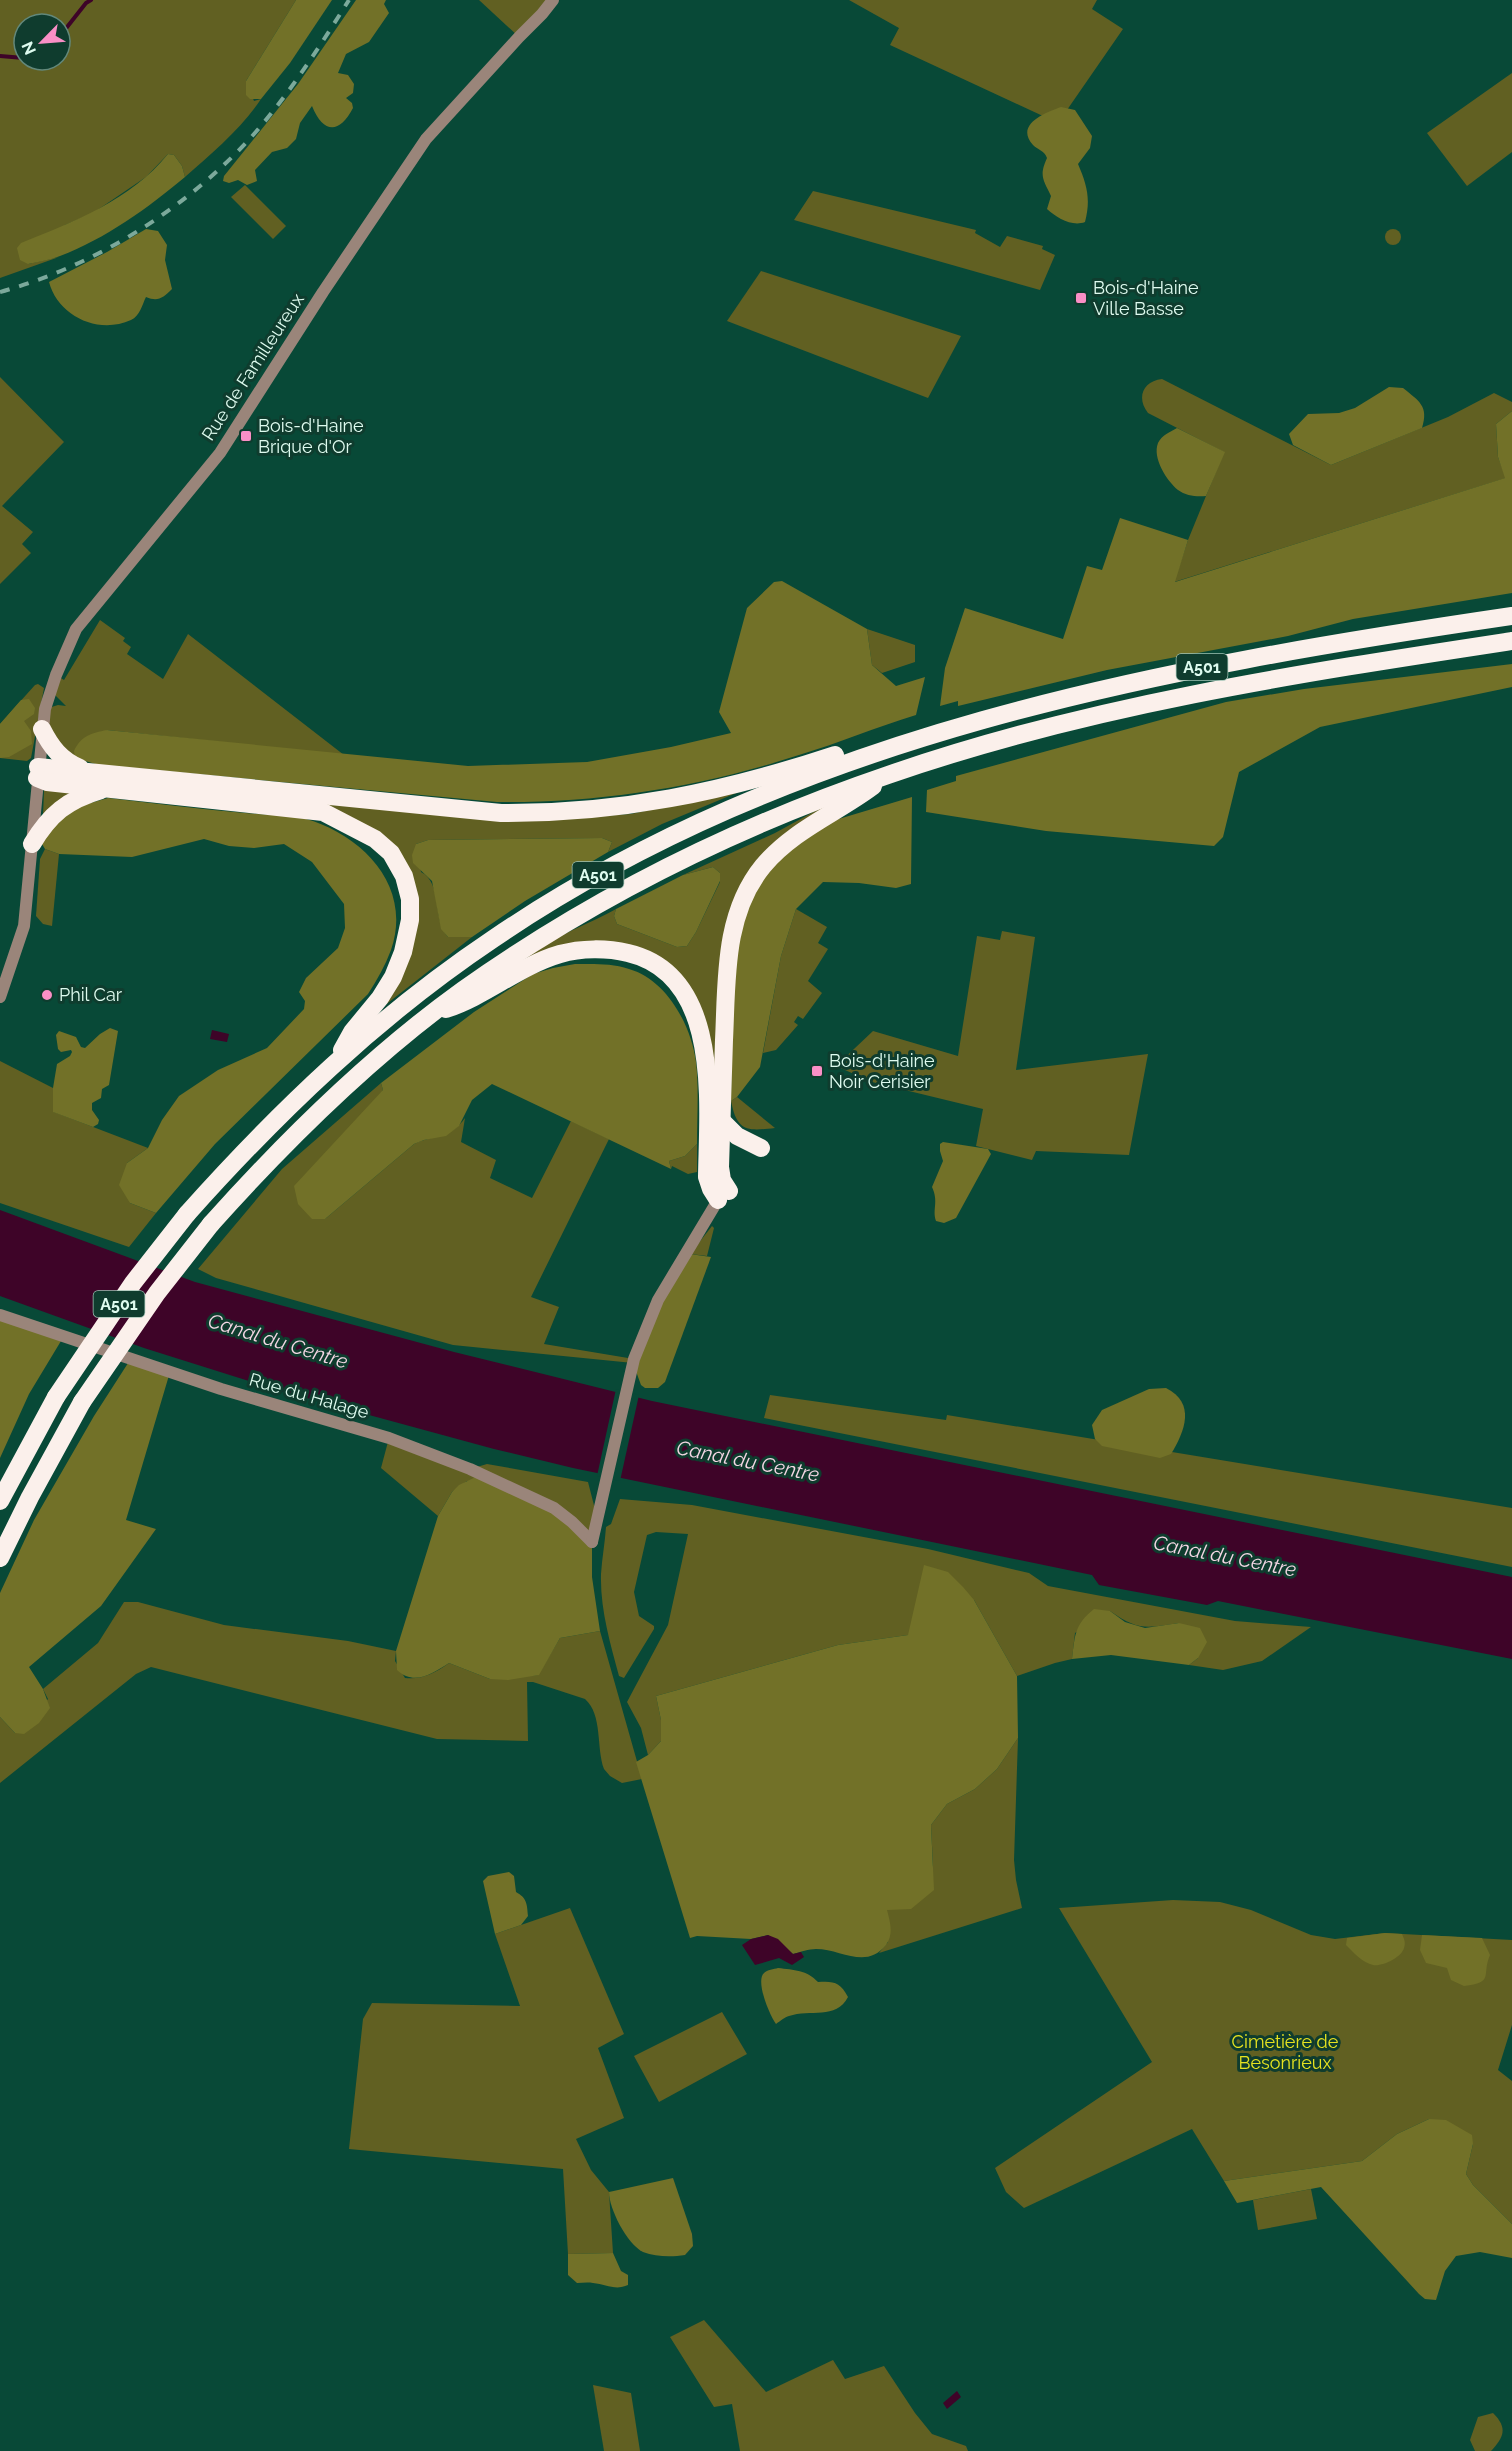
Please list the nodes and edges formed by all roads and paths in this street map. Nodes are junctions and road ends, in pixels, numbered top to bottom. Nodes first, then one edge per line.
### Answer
1 (553, 0) edge
2 (1512, 616) edge
3 (1512, 641) edge
4 (42, 729) junction
5 (892, 746) junction
6 (38, 773) junction
7 (93, 773) junction
8 (889, 774) junction
9 (111, 788) junction
10 (32, 844) junction
11 (0, 997) edge
12 (433, 1014) junction
13 (336, 1062) junction
14 (722, 1120) junction
15 (761, 1148) dead end
16 (724, 1196) junction
17 (0, 1315) edge
18 (0, 1501) edge
19 (0, 1558) edge

1 - 4 street, Rue de Familleureux
2 - 5 highway, A501
3 - 8 highway, A501
4 - 6 street, Rue de Familleureux
4 - 7 highway
5 - 7 highway
5 - 13 highway, A501
6 - 7 highway
6 - 9 highway
6 - 10 street, Rue de Familleureux
8 - 12 highway, A501
8 - 14 highway
9 - 10 highway
9 - 13 highway
10 - 11 street, Rue de Familleureux
12 - 16 highway
12 - 19 highway, A501, bridge
13 - 18 highway, A501, bridge
14 - 15 highway
14 - 16 highway
16 - 17 street, Rue du Halage

